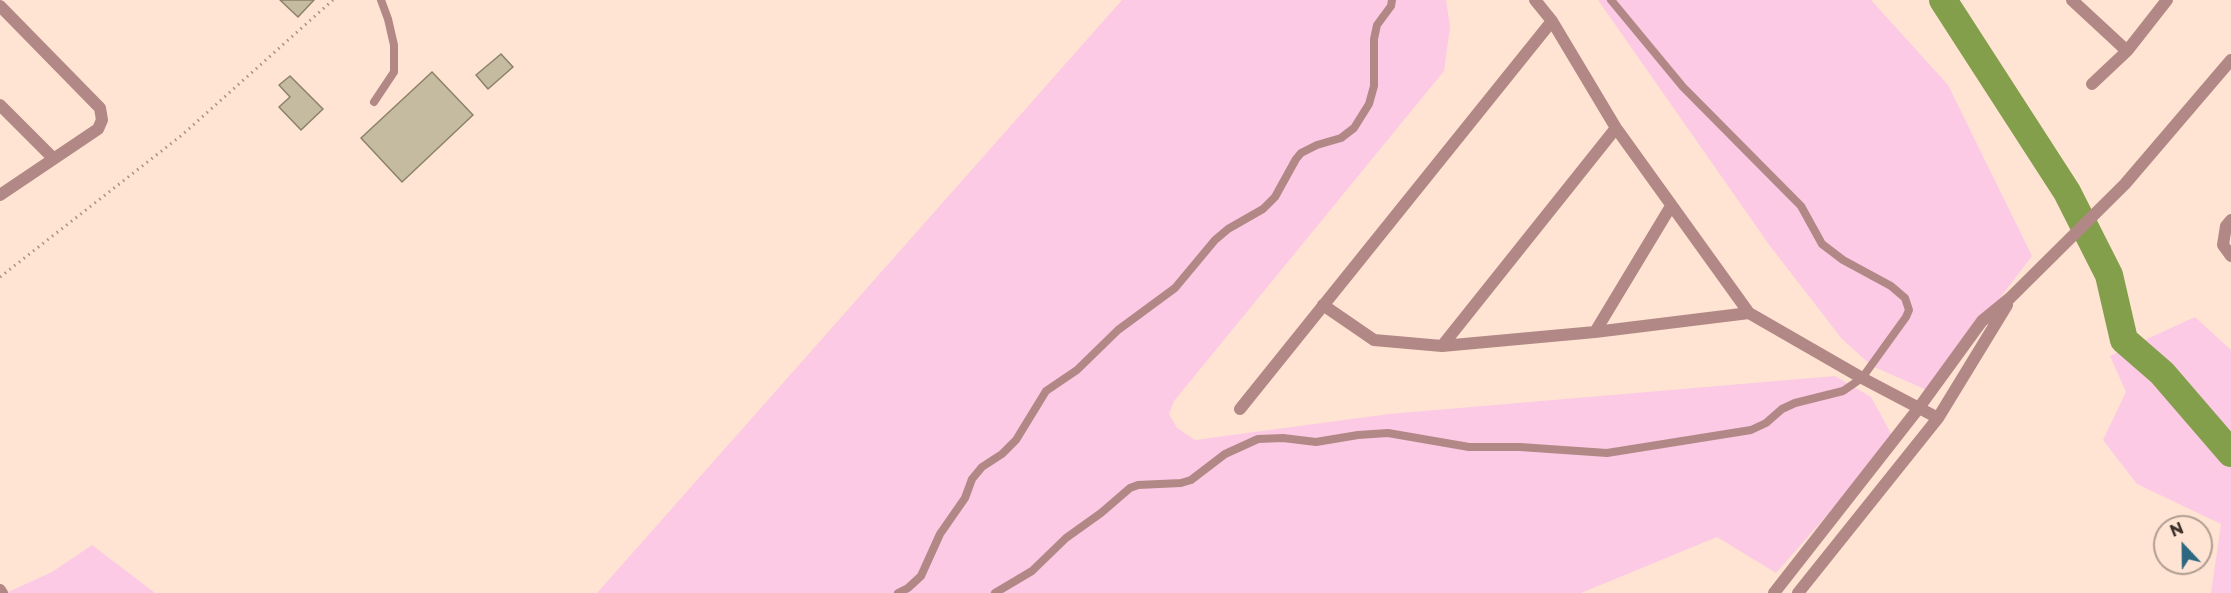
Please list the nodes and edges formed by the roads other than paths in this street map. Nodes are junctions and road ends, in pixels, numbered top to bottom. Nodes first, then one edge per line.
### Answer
1 (381, 0) edge
2 (1392, 0) edge
3 (1535, 0) edge
4 (1611, 0) edge
5 (2073, 0) edge
6 (2167, 0) edge
7 (0, 6) edge
8 (1552, 21) junction
9 (2127, 51) junction
10 (2231, 60) edge
11 (2092, 84) dead end
12 (374, 102) dead end
13 (0, 105) edge
14 (1616, 128) junction
15 (53, 158) junction
16 (1, 193) edge
17 (1671, 206) junction
18 (2231, 220) edge
19 (2231, 256) edge
20 (2010, 298) junction
21 (1323, 305) junction
22 (1749, 313) junction
23 (1595, 332) junction
24 (1442, 346) junction
25 (1862, 378) junction
26 (1240, 409) dead end
27 (1918, 409) junction
28 (1938, 418) junction
29 (898, 593) edge
30 (995, 593) edge
31 (1774, 593) edge
32 (1798, 593) edge

1 - 12 lane
2 - 29 lane
3 - 8 street
4 - 25 lane
5 - 9 street
6 - 9 street
7 - 15 street
8 - 14 street
8 - 21 street
9 - 11 street
10 - 20 street
13 - 15 street
14 - 17 street
14 - 24 street
15 - 16 street
17 - 22 street
17 - 23 street
18 - 19 street
20 - 27 street
20 - 28 street
21 - 24 street
21 - 26 street
22 - 23 street
22 - 25 street
23 - 24 street
25 - 27 street
25 - 30 lane
27 - 28 street
27 - 31 street
28 - 32 street

